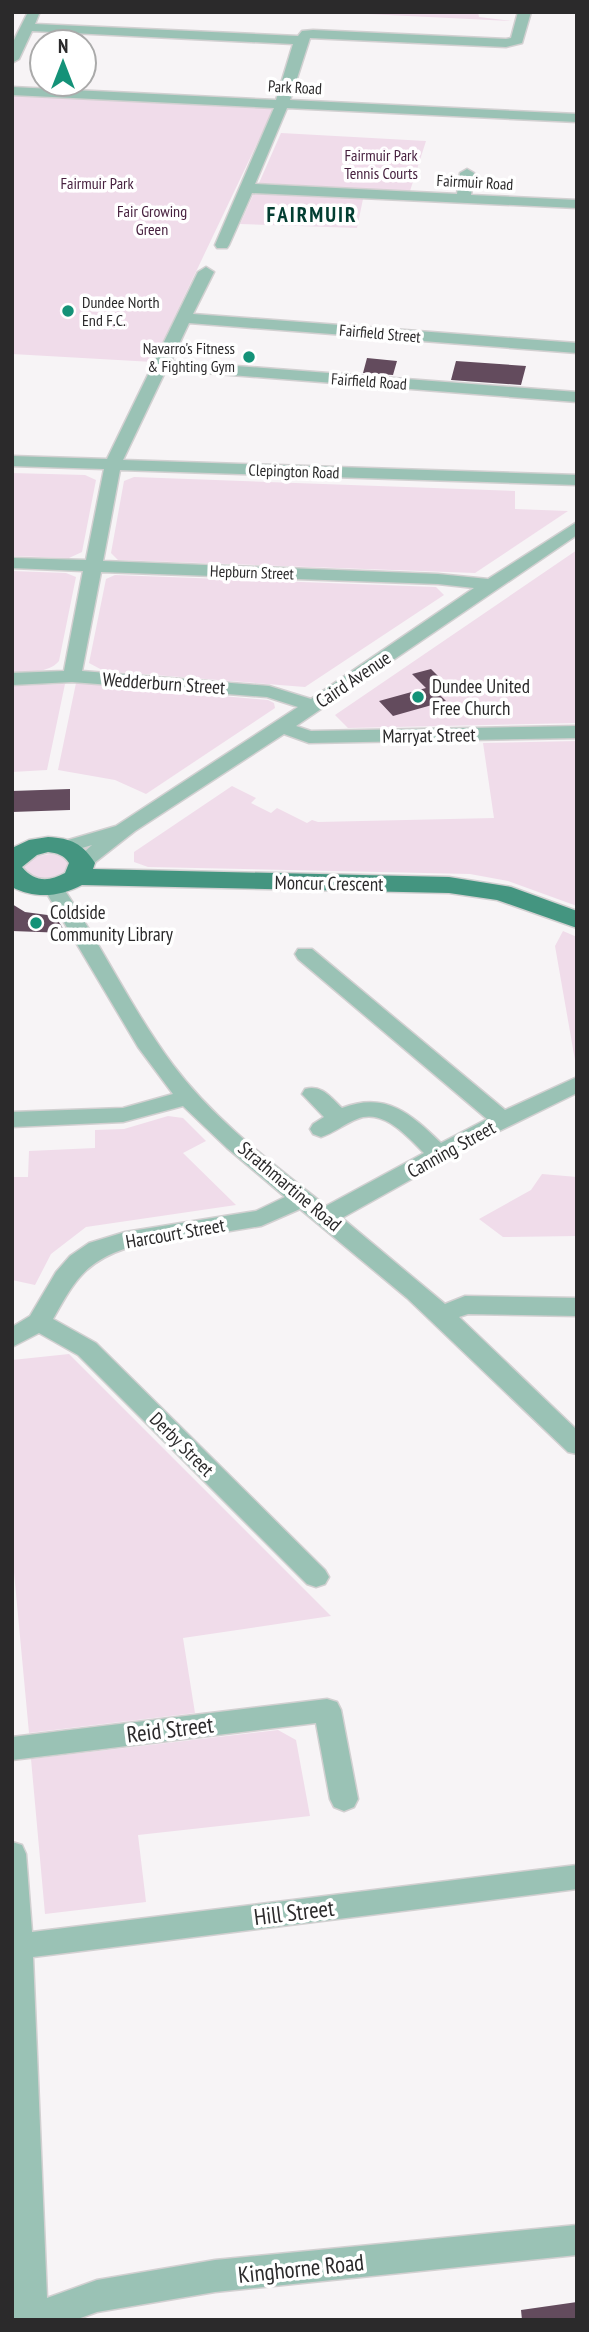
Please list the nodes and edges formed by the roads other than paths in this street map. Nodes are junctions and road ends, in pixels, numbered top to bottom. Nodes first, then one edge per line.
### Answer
1 (34, 12) edge
2 (525, 12) edge
3 (26, 27) junction
4 (301, 40) junction
5 (12, 59) edge
6 (12, 92) edge
7 (282, 104) junction
8 (577, 118) edge
9 (467, 173) dead end
10 (245, 188) junction
11 (463, 199) junction
12 (577, 204) edge
13 (222, 245) dead end
14 (206, 272) dead end
15 (184, 318) junction
16 (577, 348) edge
17 (162, 365) junction
18 (577, 397) edge
19 (12, 461) edge
20 (113, 464) junction
21 (577, 480) edge
22 (577, 527) edge
23 (12, 563) edge
24 (93, 566) junction
25 (492, 585) junction
26 (72, 676) junction
27 (12, 679) edge
28 (314, 706) junction
29 (283, 727) junction
30 (577, 732) edge
31 (16, 862) edge
32 (69, 868) junction
33 (577, 920) edge
34 (305, 954) dead end
35 (577, 1084) edge
36 (313, 1094) dead end
37 (188, 1097) junction
38 (12, 1120) edge
39 (503, 1120) junction
40 (440, 1155) junction
41 (302, 1199) junction
42 (326, 1216) junction
43 (577, 1307) edge
44 (442, 1315) junction
45 (39, 1322) junction
46 (12, 1338) edge
47 (577, 1445) edge
48 (316, 1577) dead end
49 (12, 1749) edge
50 (344, 1799) dead end
51 (12, 1854) edge
52 (577, 1877) edge
53 (16, 1947) edge
54 (577, 2240) edge
55 (31, 2320) edge

1 - 3 street
2 - 4 street
3 - 4 street
3 - 5 street
4 - 7 street
6 - 7 street, Park Road
7 - 8 street, Park Road
7 - 10 street
9 - 11 street
10 - 11 street, Fairmuir Road
10 - 13 street
11 - 12 street, Fairmuir Road
14 - 15 street
15 - 16 street, Fairfield Street
15 - 17 street
17 - 18 street, Fairfield Road
17 - 20 street
19 - 20 street, Clepington Road
20 - 21 street, Clepington Road
20 - 24 street
22 - 25 street, Caird Avenue
23 - 24 street, Hepburn Street
24 - 25 street, Hepburn Street
24 - 26 street
25 - 28 street, Caird Avenue
26 - 27 street, Wedderburn Street
26 - 28 street, Wedderburn Street
28 - 29 street, Caird Avenue
29 - 30 street, Marryat Street
29 - 32 street, Caird Avenue
31 - 32 main road
31 - 32 main road
32 - 33 main road, Moncur Crescent
32 - 37 street, Strathmartine Road
34 - 39 street
35 - 39 street, Canning Street
36 - 40 street
37 - 38 street
37 - 41 street, Strathmartine Road
39 - 40 street, Canning Street
40 - 42 street, Canning Street
41 - 42 street, Strathmartine Road
41 - 45 street, Harcourt Street
42 - 44 street, Strathmartine Road
43 - 44 street
44 - 47 street, Strathmartine Road
45 - 46 street
45 - 48 street, Derby Street
49 - 50 street, Reid Street
51 - 53 street
52 - 53 street, Hill Street
53 - 55 street
54 - 55 street, Kinghorne Road

